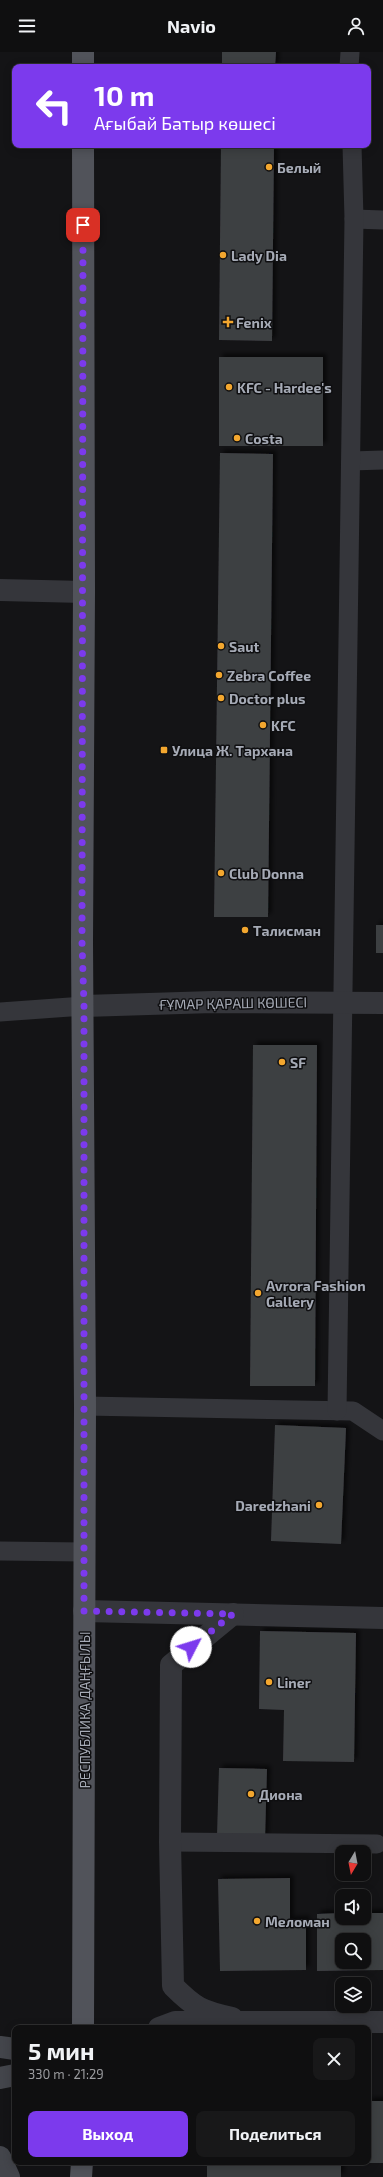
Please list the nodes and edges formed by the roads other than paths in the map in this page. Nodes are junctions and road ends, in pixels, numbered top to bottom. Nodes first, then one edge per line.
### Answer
1 (83, 52) edge
2 (350, 52) edge
3 (83, 64) edge
4 (349, 64) edge
5 (83, 148) edge
6 (352, 148) edge
7 (354, 219) junction
8 (383, 220) edge
9 (383, 460) edge
10 (351, 461) junction
11 (0, 590) edge
12 (84, 592) junction
13 (343, 1002) junction
14 (383, 1003) edge
15 (84, 1006) junction
16 (0, 1012) edge
17 (85, 1406) junction
18 (336, 1411) junction
19 (383, 1431) edge
20 (0, 1551) edge
21 (84, 1552) junction
22 (84, 1601) junction
23 (233, 1614) junction
24 (383, 1618) edge
25 (170, 1842) junction
26 (377, 1844) dead end
27 (254, 2022) junction
28 (383, 2022) edge
29 (83, 2025) edge
30 (167, 2025) edge
31 (0, 2047) edge
32 (12, 2049) edge
33 (12, 2076) edge
34 (0, 2078) edge
35 (0, 2156) edge
36 (82, 2165) edge
37 (9, 2177) edge
38 (82, 2177) edge

1 - 3 main road
2 - 4 lane
5 - 12 main road, РЕСПУБЛИКА ДАҢҒЫЛЫ
6 - 7 lane
7 - 8 lane
7 - 10 lane
9 - 10 lane
10 - 13 lane
11 - 12 street
12 - 15 main road, РЕСПУБЛИКА ДАҢҒЫЛЫ
13 - 14 street, ҒҰМАР ҚАРАШ КӨШЕСІ
13 - 15 street, ҒҰМАР ҚАРАШ КӨШЕСІ
13 - 18 lane
15 - 16 lane
15 - 17 main road, РЕСПУБЛИКА ДАҢҒЫЛЫ
17 - 18 lane
17 - 21 main road, РЕСПУБЛИКА ДАҢҒЫЛЫ
18 - 19 lane
20 - 21 lane
21 - 22 main road, РЕСПУБЛИКА ДАҢҒЫЛЫ
22 - 23 street
22 - 29 main road, РЕСПУБЛИКА ДАҢҒЫЛЫ
23 - 24 street
23 - 25 street
25 - 26 lane
25 - 27 street
27 - 28 street
27 - 30 street
31 - 32 main road
33 - 34 main road
35 - 37 main road
36 - 38 main road

